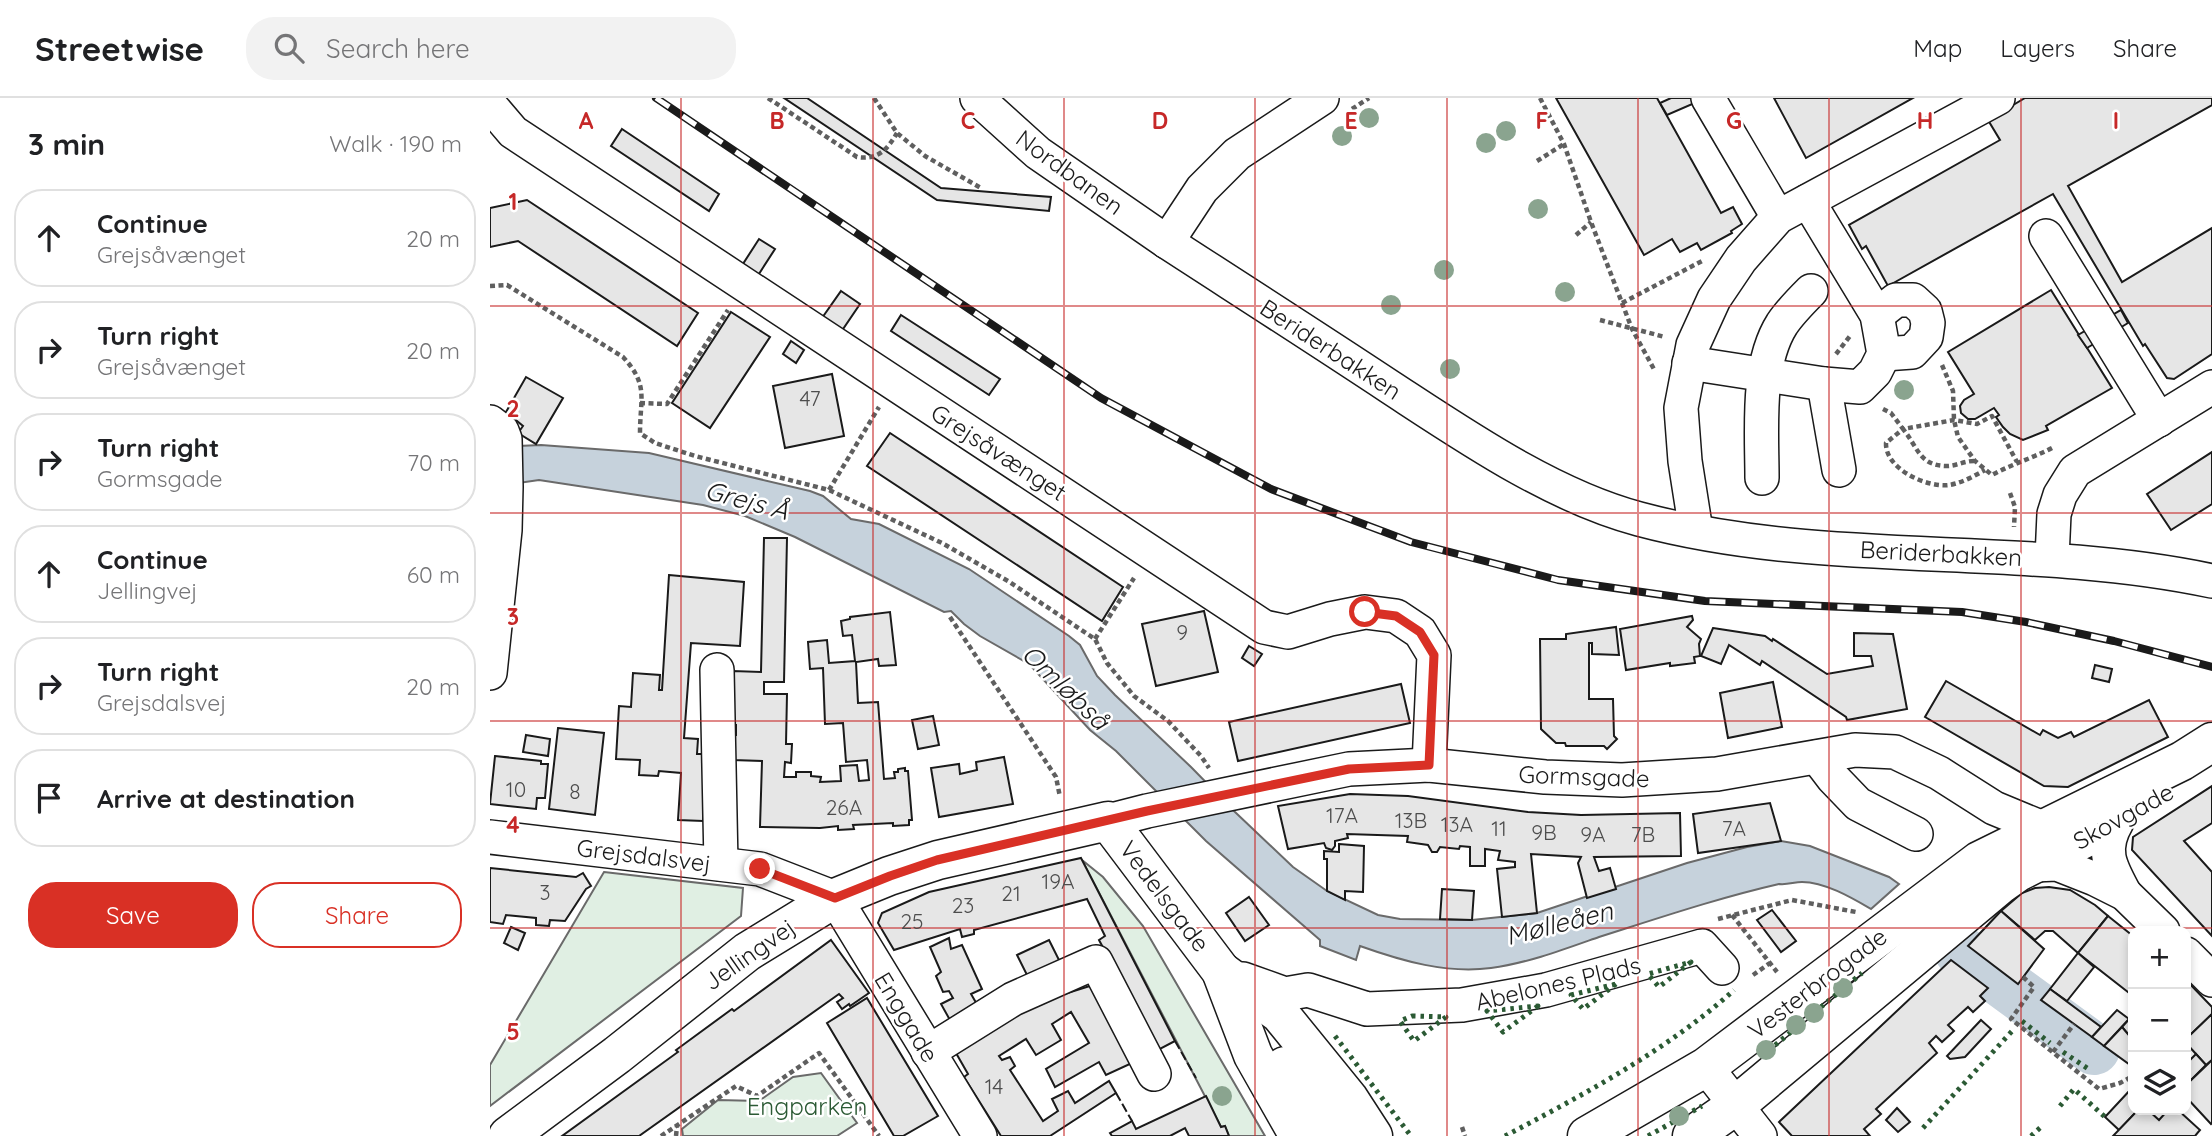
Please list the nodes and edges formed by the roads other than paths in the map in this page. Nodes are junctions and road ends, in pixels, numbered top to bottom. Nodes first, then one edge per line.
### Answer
1 (977, 98) edge
2 (1322, 98) edge
3 (1708, 98) edge
4 (1998, 98) edge
5 (490, 105) edge
6 (1808, 201) junction
7 (1778, 217) junction
8 (2046, 236) dead end
9 (1167, 242) junction
10 (1811, 291) dead end
11 (1877, 315) junction
12 (1691, 354) junction
13 (1884, 354) junction
14 (1765, 374) junction
15 (1824, 383) junction
16 (2212, 387) edge
17 (2159, 420) junction
18 (498, 431) edge
19 (1839, 470) dead end
20 (1762, 478) dead end
21 (1696, 531) junction
22 (2052, 558) junction
23 (2203, 576) edge
24 (717, 670) dead end
25 (490, 673) edge
26 (2212, 742) edge
27 (1817, 757) junction
28 (2212, 764) edge
29 (1429, 765) junction
30 (1108, 821) junction
31 (2117, 822) junction
32 (2045, 829) junction
33 (1916, 834) dead end
34 (490, 837) edge
35 (721, 864) junction
36 (2033, 865) junction
37 (2125, 894) junction
38 (835, 898) junction
39 (2158, 926) edge
40 (2191, 959) edge
41 (1722, 968) dead end
42 (1222, 971) junction
43 (2212, 980) edge
44 (928, 1052) junction
45 (1706, 1067) junction
46 (1154, 1074) dead end
47 (1735, 1106) junction
48 (508, 1136) edge
49 (980, 1136) edge
50 (1299, 1136) edge
51 (1333, 1136) edge
52 (1373, 1136) edge
53 (1587, 1136) edge
54 (1692, 1136) edge
55 (1759, 1136) edge

1 - 9 street, Nordbanen
2 - 9 street
3 - 7 street
4 - 6 street
5 - 29 street, Grejsåvænget
6 - 7 street
6 - 11 street
7 - 12 street
8 - 17 street
9 - 21 street, Beriderbakken
10 - 14 street
11 - 13 street
11 - 13 street
12 - 14 street
12 - 21 street
13 - 15 street
14 - 15 street
14 - 20 street
15 - 19 street
16 - 17 street
17 - 22 street
18 - 25 street
21 - 22 street, Beriderbakken
22 - 23 street, Beriderbakken
24 - 35 street
26 - 32 main road, Skovgade
27 - 29 street, Gormsgade
27 - 32 street, Gormsgade
27 - 33 street
28 - 31 main road, Skovgade
29 - 30 street, Gormsgade
30 - 38 main road, Jellingvej
30 - 42 main road, Vedelsgade
31 - 36 main road, Skovgade
31 - 37 street
32 - 45 main road, Vesterbrogade
34 - 35 street, Grejsdalsvej
35 - 38 street, Grejsdalsvej
36 - 37 street
36 - 47 main road, Vesterbrogade
37 - 39 street
38 - 44 street, Enggade
38 - 48 main road, Jellingvej
40 - 43 street
41 - 42 street, Abelones Plads
42 - 50 main road, Vedelsgade
42 - 51 main road
42 - 52 main road, Vedelsgade
44 - 46 street
44 - 49 street, Enggade
45 - 47 street
45 - 53 main road, Vesterbrogade
47 - 54 main road, Vesterbrogade
47 - 55 street

